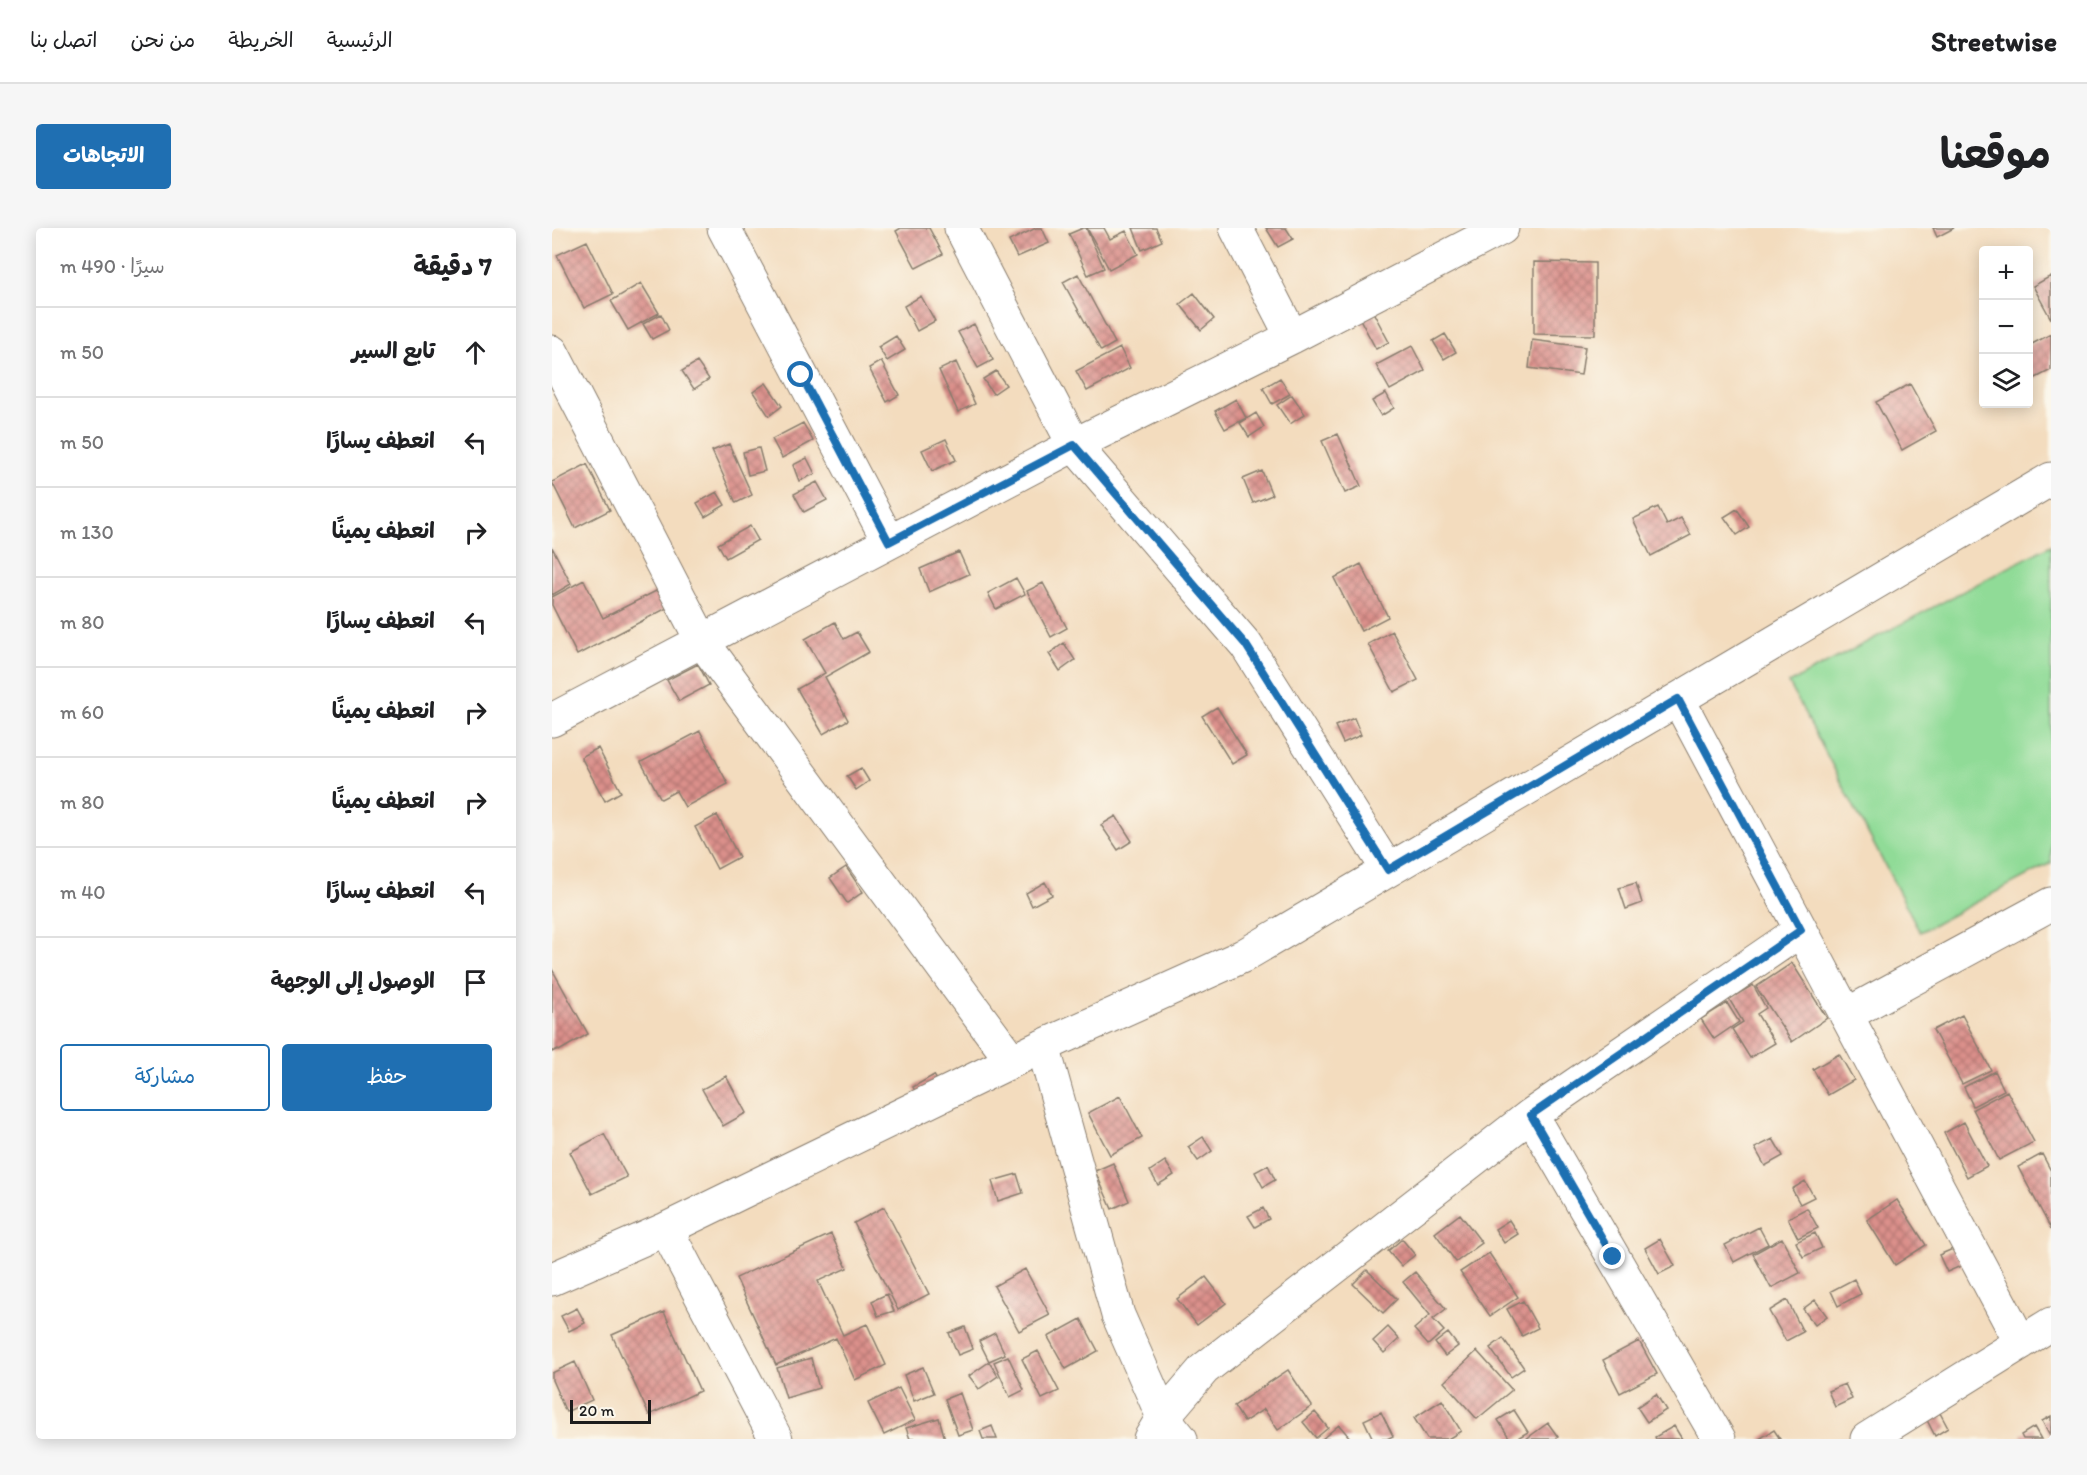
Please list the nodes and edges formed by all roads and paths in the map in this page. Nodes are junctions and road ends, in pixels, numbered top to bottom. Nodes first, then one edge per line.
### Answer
1 (724, 228) edge
2 (961, 228) edge
3 (1236, 228) edge
4 (1502, 228) edge
5 (1292, 337) junction
6 (552, 352) edge
7 (1074, 445) junction
8 (2051, 479) edge
9 (889, 542) junction
10 (702, 641) junction
11 (1678, 699) junction
12 (552, 720) edge
13 (1388, 870) junction
14 (2051, 904) edge
15 (1801, 930) junction
16 (1846, 1015) junction
17 (1043, 1046) junction
18 (1012, 1061) junction
19 (1531, 1115) junction
20 (666, 1229) junction
21 (552, 1279) edge
22 (2051, 1324) edge
23 (2021, 1343) junction
24 (1165, 1432) edge
25 (776, 1439) edge
26 (1719, 1439) edge
27 (1867, 1439) edge

1 - 9 street
2 - 7 street
3 - 5 street
4 - 5 street
5 - 7 street
6 - 10 street
7 - 9 street
7 - 13 street
8 - 11 street
9 - 10 street
10 - 12 street
10 - 18 street
11 - 13 street
11 - 15 street
13 - 17 street
14 - 16 street
15 - 16 street
15 - 19 street
16 - 23 street
17 - 18 street
17 - 24 street
18 - 20 street
19 - 24 street
19 - 26 street
20 - 21 street
20 - 25 street
22 - 23 street
23 - 27 street

